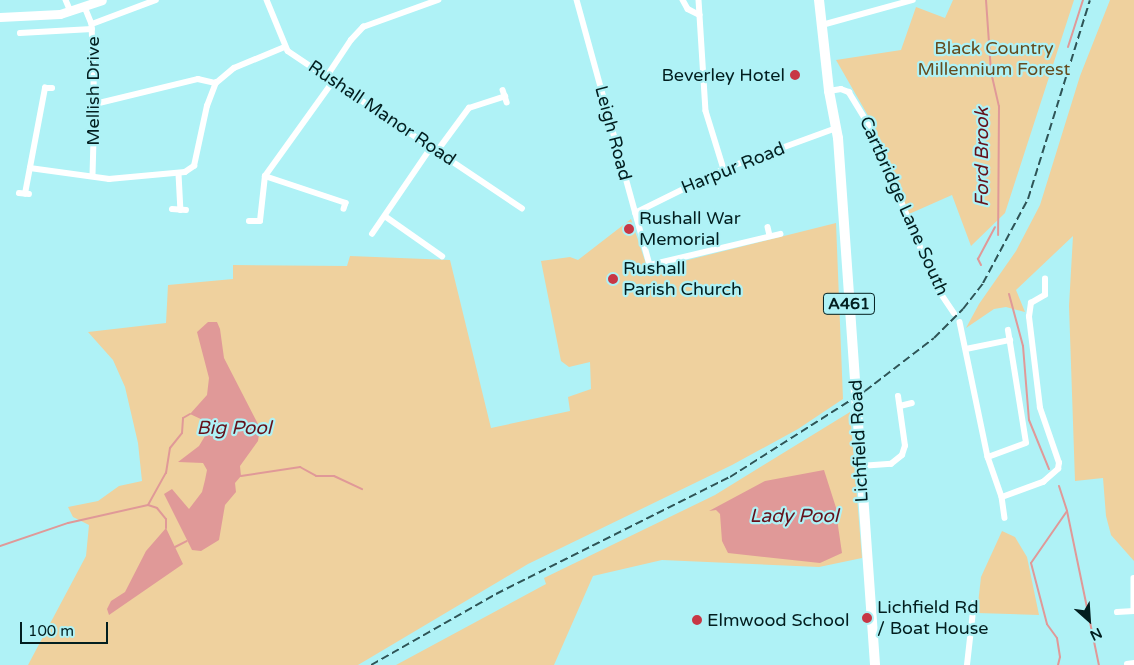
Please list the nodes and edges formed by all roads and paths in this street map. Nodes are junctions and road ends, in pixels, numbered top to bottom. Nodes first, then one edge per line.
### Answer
1 (66, 0) edge
2 (102, 0) edge
3 (156, 0) edge
4 (267, 0) edge
5 (438, 0) edge
6 (577, 0) edge
7 (683, 0) edge
8 (700, 0) edge
9 (819, 0) edge
10 (913, 0) edge
11 (85, 7) junction
12 (71, 12) junction
13 (700, 15) junction
14 (0, 16) edge
15 (822, 24) junction
16 (92, 26) junction
17 (20, 33) dead end
18 (285, 47) junction
19 (327, 76) junction
20 (334, 80) junction
21 (216, 83) junction
22 (52, 88) dead end
23 (503, 90) dead end
24 (829, 91) junction
25 (96, 104) junction
26 (834, 129) junction
27 (432, 146) junction
28 (438, 150) junction
29 (30, 168) junction
30 (724, 169) junction
31 (179, 174) junction
32 (93, 176) junction
33 (265, 176) junction
34 (25, 193) dead end
35 (522, 208) dead end
36 (172, 209) dead end
37 (344, 209) dead end
38 (635, 213) junction
39 (385, 216) junction
40 (249, 221) dead end
41 (768, 227) dead end
42 (372, 234) dead end
43 (780, 234) dead end
44 (770, 236) junction
45 (442, 256) dead end
46 (1045, 279) dead end
47 (954, 313) dead end
48 (960, 322) dead end
49 (1008, 330) dead end
50 (1010, 340) junction
51 (966, 349) junction
52 (898, 396) dead end
53 (912, 403) dead end
54 (900, 406) junction
55 (988, 457) junction
56 (860, 466) junction
57 (1002, 497) junction
58 (1005, 518) dead end
59 (1134, 578) edge
60 (974, 603) dead end
61 (1134, 610) edge
62 (1116, 612) dead end
63 (875, 665) edge
64 (967, 665) edge

1 - 12 street
2 - 11 main road
3 - 16 street
4 - 18 street
5 - 19 street
6 - 38 street, Leigh Road
7 - 13 street
8 - 13 street
9 - 15 highway, Lichfield Road / A461
10 - 15 street
11 - 12 main road
11 - 16 street, Mellish Drive
12 - 14 main road
13 - 30 street
15 - 24 highway, Lichfield Road / A461
16 - 17 street
16 - 25 street, Mellish Drive
18 - 19 street, Rushall Manor Road
18 - 21 street
19 - 20 street, Rushall Manor Road
20 - 27 street, Rushall Manor Road
20 - 33 street
21 - 25 street
21 - 31 street
22 - 29 street
23 - 28 street
24 - 26 highway, Lichfield Road / A461
24 - 47 street, Cartbridge Lane South
25 - 32 street, Mellish Drive
26 - 30 street, Harpur Road
26 - 56 highway, Lichfield Road / A461
27 - 28 street, Rushall Manor Road
27 - 39 street
28 - 35 street, Rushall Manor Road
29 - 32 street
29 - 34 street
30 - 38 street, Harpur Road
31 - 32 street
31 - 36 street
33 - 37 street
33 - 40 street
38 - 44 street, Leigh Road
39 - 42 street
39 - 45 street
41 - 44 street
43 - 44 street
46 - 57 street
48 - 51 street
49 - 50 street
50 - 51 street
50 - 55 street
51 - 55 street
52 - 54 street
53 - 54 street
54 - 56 street
55 - 57 street
56 - 63 highway, Lichfield Road / A461
57 - 58 street
59 - 61 street
60 - 64 street
61 - 62 street

